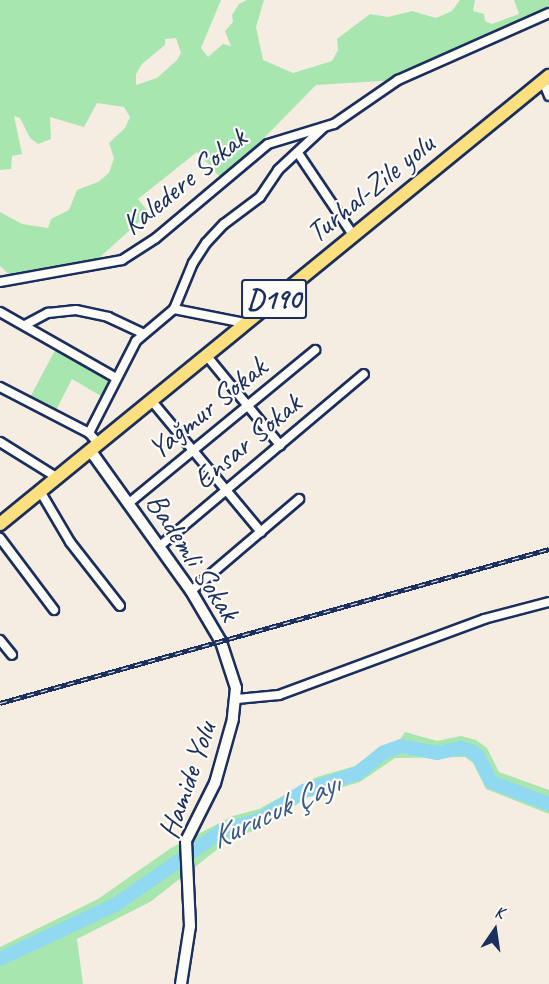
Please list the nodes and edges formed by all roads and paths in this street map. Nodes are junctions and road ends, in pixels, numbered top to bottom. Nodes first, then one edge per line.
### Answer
1 (549, 13) edge
2 (546, 78) edge
3 (549, 96) edge
4 (323, 128) junction
5 (298, 153) junction
6 (352, 235) junction
7 (0, 282) edge
8 (174, 309) junction
9 (0, 312) edge
10 (245, 323) junction
11 (25, 325) junction
12 (142, 333) junction
13 (315, 350) dead end
14 (206, 355) junction
15 (364, 374) dead end
16 (116, 378) junction
17 (0, 387) edge
18 (151, 400) junction
19 (247, 405) junction
20 (89, 433) junction
21 (0, 442) edge
22 (280, 445) junction
23 (94, 446) junction
24 (192, 450) junction
25 (56, 477) junction
26 (226, 490) junction
27 (40, 491) junction
28 (299, 499) dead end
29 (129, 503) junction
30 (0, 524) edge
31 (261, 532) junction
32 (0, 538) edge
33 (161, 545) junction
34 (191, 591) junction
35 (549, 602) edge
36 (120, 606) dead end
37 (54, 610) dead end
38 (0, 640) edge
39 (12, 655) dead end
40 (237, 699) junction
41 (181, 984) edge

1 - 4 street, Kaledere Sokak
2 - 3 street
2 - 6 main road, Turhal-Zile yolu / D190
4 - 5 street
4 - 7 street, Kaledere Sokak
5 - 6 street
5 - 8 street
6 - 10 main road, Turhal-Zile yolu / D190
8 - 10 street
8 - 12 street
9 - 11 street
10 - 14 main road, Turhal-Zile yolu / D190
11 - 12 street
11 - 16 street
12 - 16 street
13 - 19 street, Yağmur Sokak
14 - 18 main road, Turhal-Zile yolu / D190
14 - 19 street
15 - 22 street, Ensar Sokak
16 - 20 street
17 - 20 street
18 - 23 main road, Turhal-Zile yolu / D190
18 - 24 street
19 - 22 street
19 - 24 street, Yağmur Sokak
20 - 23 street
21 - 25 street
22 - 26 street, Ensar Sokak
23 - 25 main road, Turhal-Zile yolu / D190
23 - 29 street, Bademli Sokak
24 - 26 street
24 - 29 street, Yağmur Sokak
25 - 27 main road, Turhal-Zile yolu / D190
26 - 31 street
26 - 33 street, Ensar Sokak
27 - 30 main road, Turhal-Zile yolu / D190
27 - 36 street
28 - 31 street
29 - 33 street, Bademli Sokak
31 - 34 street
32 - 37 street
33 - 34 street, Bademli Sokak
34 - 40 street, Bademli Sokak
35 - 40 street
38 - 39 street
40 - 41 street, Hamide Yolu

